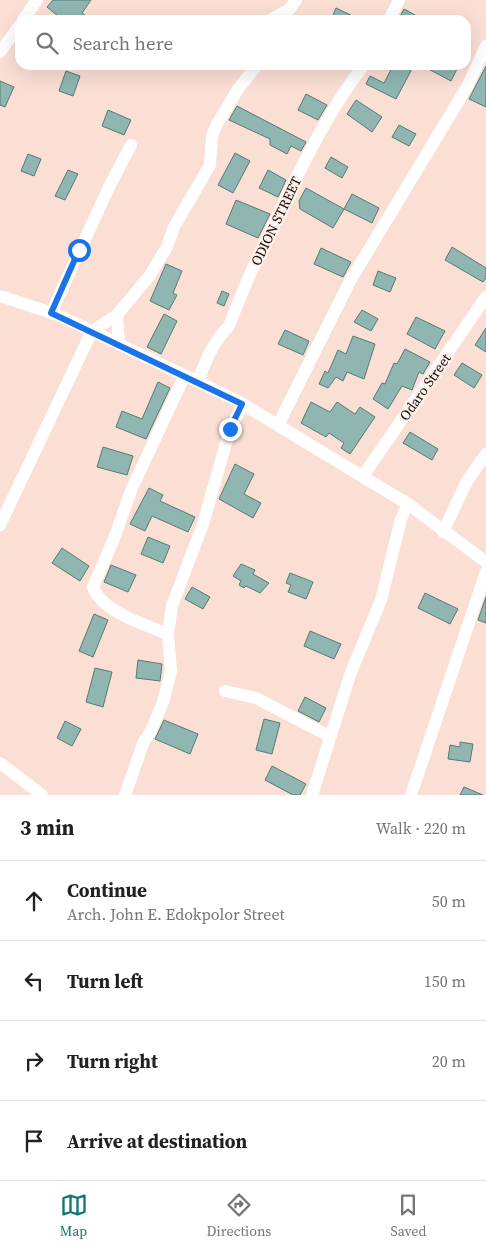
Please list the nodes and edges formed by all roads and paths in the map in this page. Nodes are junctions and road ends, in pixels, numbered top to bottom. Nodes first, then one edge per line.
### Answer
1 (37, 0) edge
2 (296, 0) edge
3 (399, 0) edge
4 (26, 15) edge
5 (279, 15) edge
6 (392, 15) edge
7 (15, 32) edge
8 (486, 46) edge
9 (0, 52) edge
10 (253, 70) edge
11 (360, 70) edge
12 (131, 145) dead end
13 (0, 296) edge
14 (486, 297) edge
15 (51, 313) junction
16 (117, 315) junction
17 (92, 331) junction
18 (119, 344) junction
19 (185, 375) junction
20 (198, 381) junction
21 (242, 404) junction
22 (278, 425) junction
23 (486, 454) edge
24 (363, 476) junction
25 (408, 504) junction
26 (0, 525) edge
27 (443, 532) junction
28 (486, 562) edge
29 (486, 572) edge
30 (168, 634) junction
31 (225, 691) dead end
32 (330, 736) junction
33 (0, 763) edge
34 (42, 795) edge
35 (125, 795) edge
36 (312, 795) edge
37 (411, 795) edge

1 - 4 street
2 - 5 street
3 - 6 street
7 - 9 street
8 - 22 street
10 - 16 street
11 - 20 street, ODION STREET
12 - 15 street
13 - 15 street
14 - 24 street, Odaro Street
15 - 17 street
16 - 17 street
16 - 18 street
17 - 18 street
17 - 26 street
18 - 19 street
19 - 20 street
19 - 30 street
20 - 21 street
21 - 22 street
21 - 30 street
22 - 24 street
23 - 27 street
24 - 25 street
25 - 27 street
25 - 32 street
27 - 28 street
29 - 37 street
30 - 35 street
31 - 32 street
32 - 36 street
33 - 34 street

